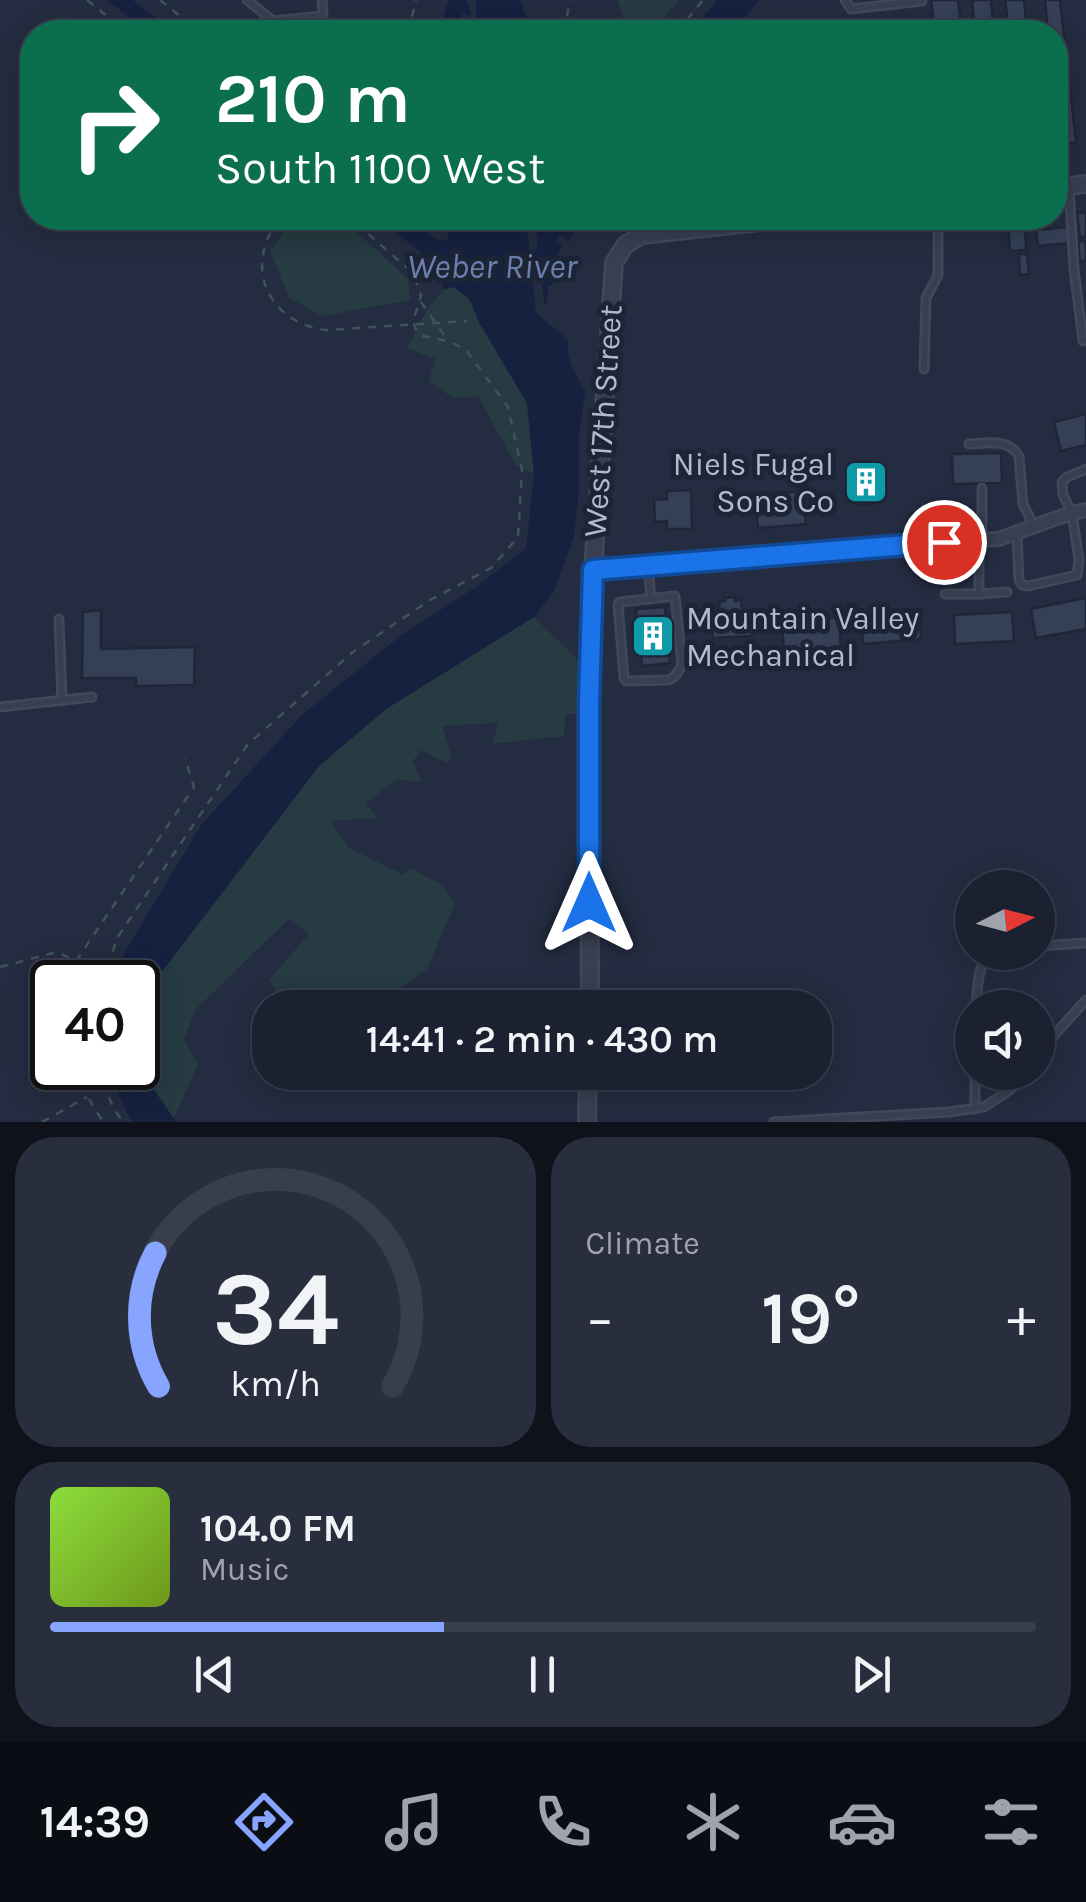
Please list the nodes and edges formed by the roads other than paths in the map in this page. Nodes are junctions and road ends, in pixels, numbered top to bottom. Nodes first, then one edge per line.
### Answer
1 (247, 0) edge
2 (322, 0) edge
3 (845, 0) edge
4 (922, 1) edge
5 (272, 20) edge
6 (283, 20) edge
7 (1070, 186) edge
8 (693, 230) edge
9 (938, 230) edge
10 (1083, 340) dead end
11 (924, 368) dead end
12 (969, 444) dead end
13 (1086, 469) edge
14 (982, 488) dead end
15 (1086, 510) edge
16 (1072, 513) junction
17 (1034, 528) junction
18 (1017, 534) junction
19 (981, 540) junction
20 (648, 566) junction
21 (593, 570) junction
22 (1007, 592) dead end
23 (945, 594) dead end
24 (980, 594) junction
25 (651, 599) junction
26 (59, 619) dead end
27 (92, 697) dead end
28 (62, 700) junction
29 (0, 707) edge
30 (1086, 943) edge
31 (1055, 945) edge
32 (590, 990) edge
33 (1086, 1000) edge
34 (1055, 1034) edge
35 (588, 1090) edge
36 (974, 1090) edge
37 (1010, 1090) edge
38 (975, 1108) junction
39 (587, 1122) edge
40 (774, 1122) edge

1 - 5 lane
2 - 6 lane
3 - 4 lane
7 - 10 lane
8 - 21 street, West 17th Street
9 - 11 lane
12 - 17 lane
13 - 16 lane
14 - 19 lane
15 - 16 street
16 - 17 street
16 - 18 lane
17 - 18 street
18 - 19 street
19 - 20 street
19 - 24 lane
20 - 21 street
20 - 25 lane
21 - 32 street, West 17th Street
22 - 24 lane
23 - 24 lane
25 - 25 lane
26 - 28 lane
27 - 28 lane
28 - 29 lane
30 - 31 lane
33 - 34 lane
35 - 39 street
36 - 38 lane
37 - 38 lane
38 - 40 lane

